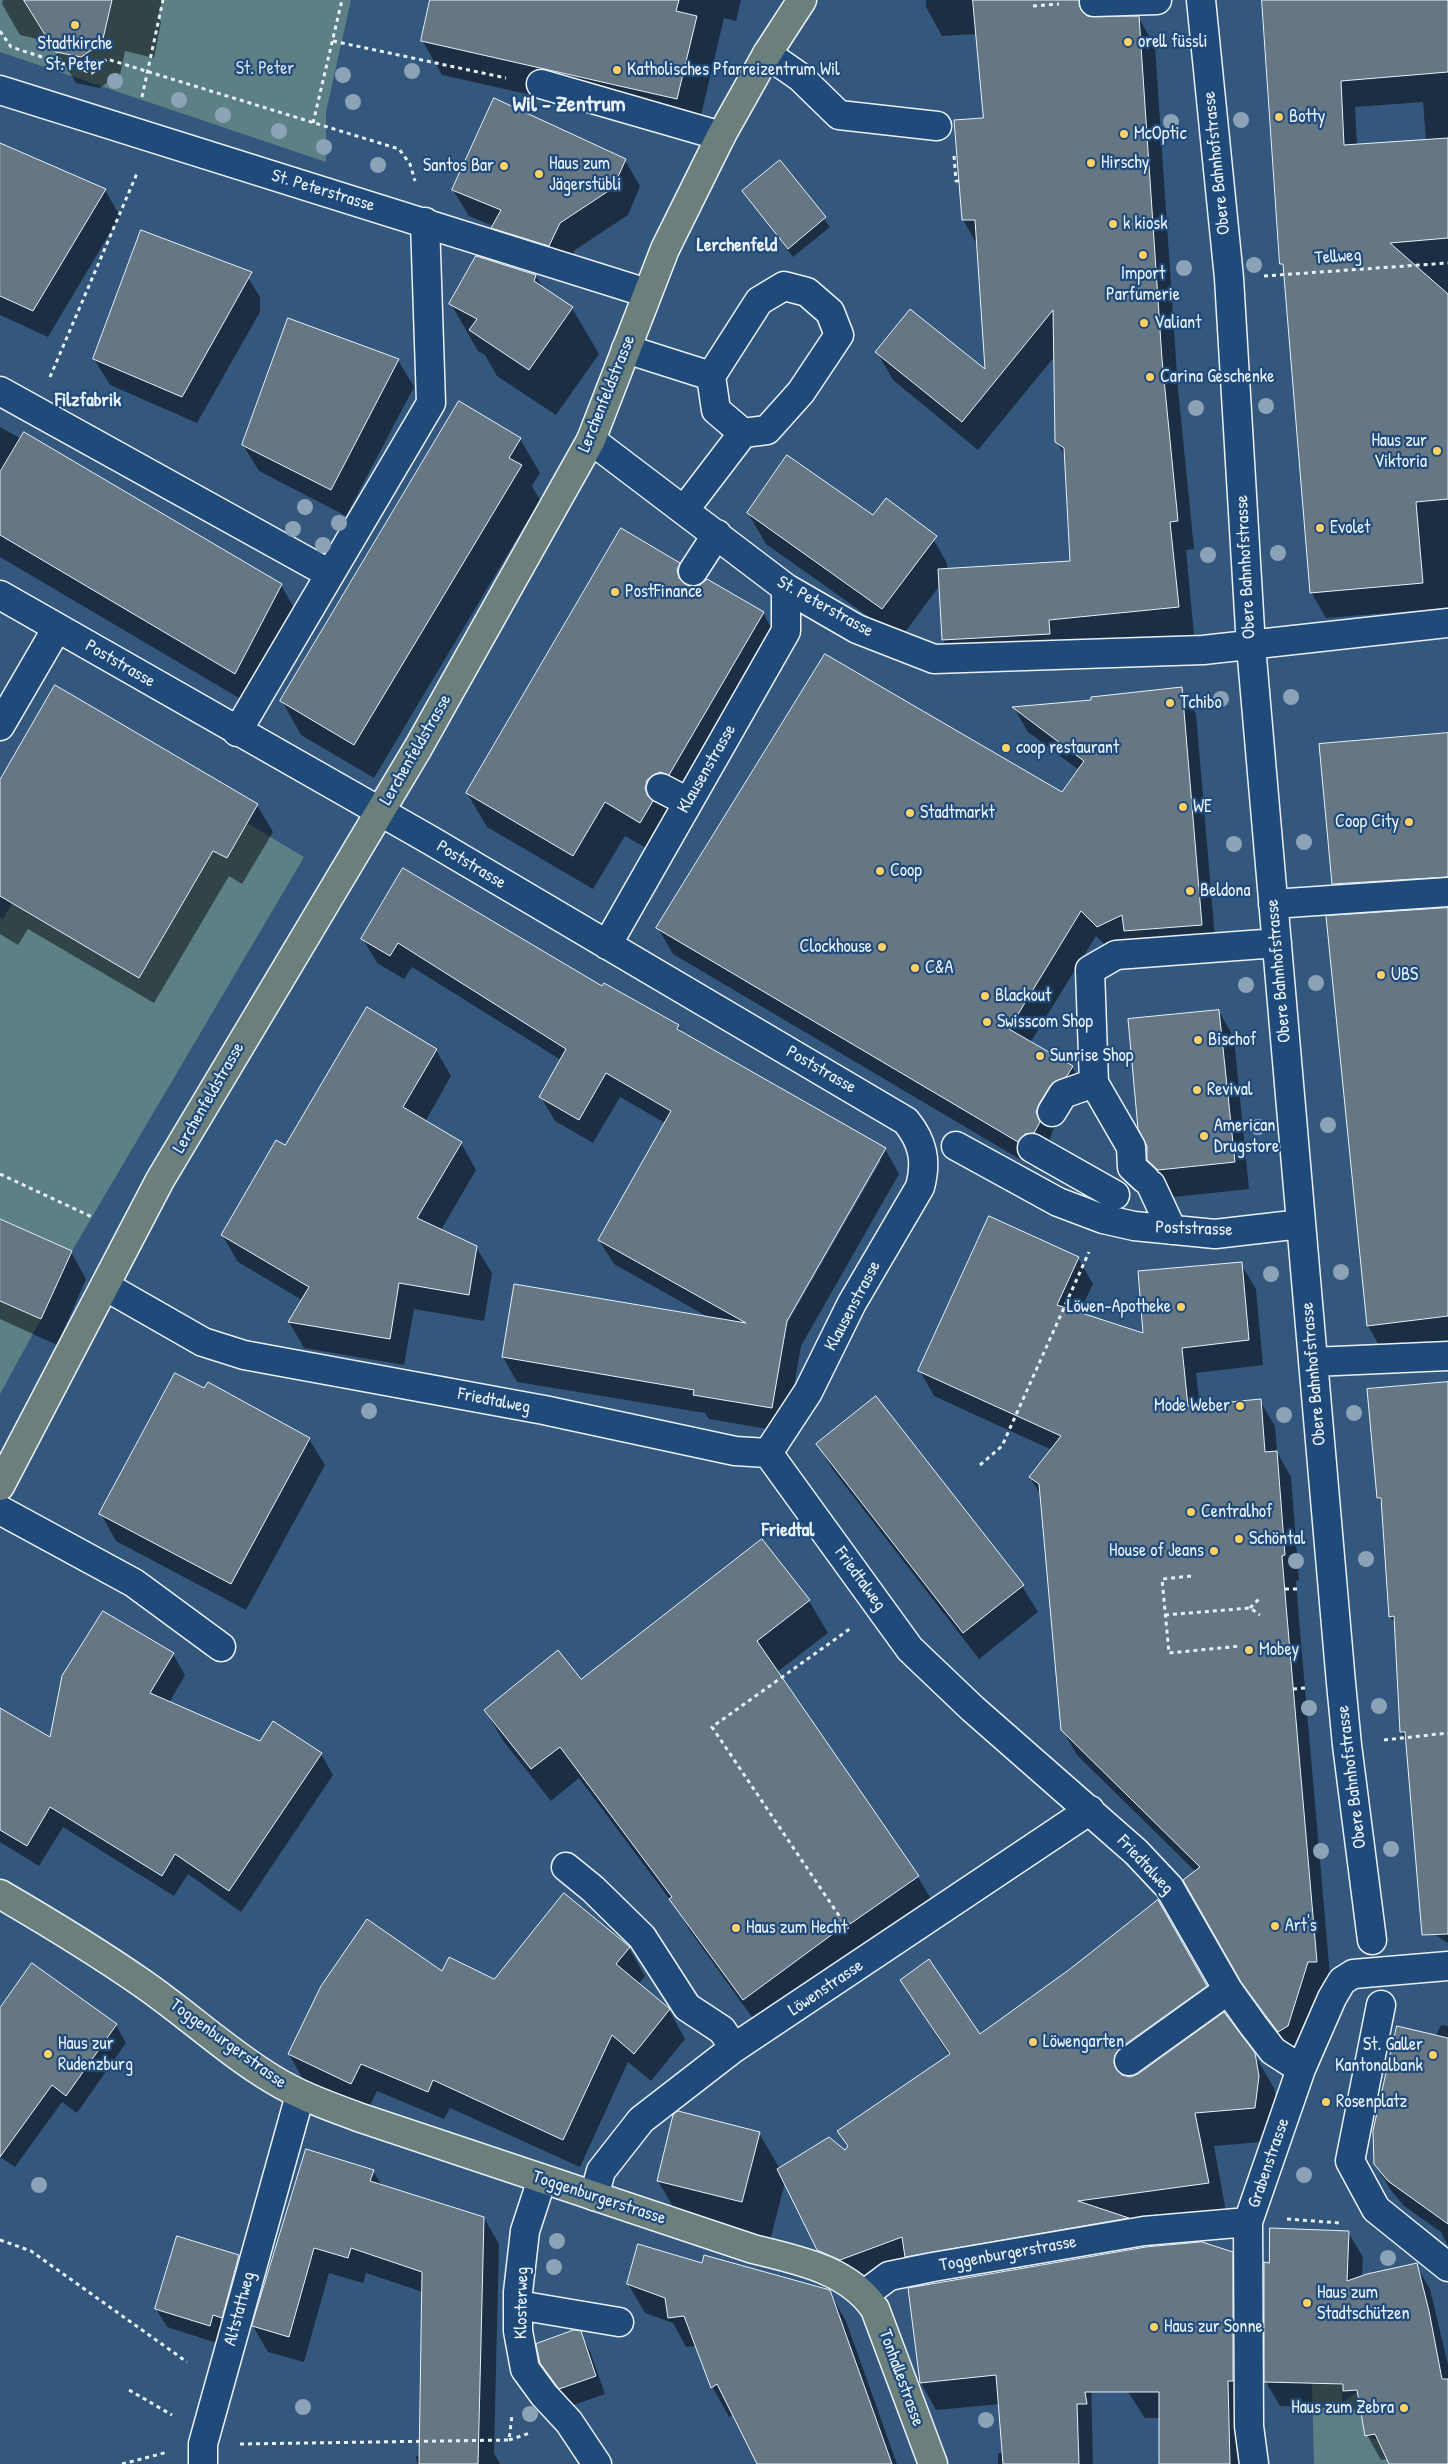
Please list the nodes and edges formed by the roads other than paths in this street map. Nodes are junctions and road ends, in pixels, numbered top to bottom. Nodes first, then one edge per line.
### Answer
1 (802, 0) edge
2 (1158, 0) edge
3 (1201, 0) edge
4 (1094, 2) dead end
5 (767, 54) junction
6 (541, 84) dead end
7 (0, 90) edge
8 (938, 126) dead end
9 (721, 136) junction
10 (425, 222) junction
11 (647, 293) junction
12 (626, 348) junction
13 (711, 376) junction
14 (0, 391) edge
15 (743, 434) junction
16 (592, 440) junction
17 (685, 509) junction
18 (717, 534) junction
19 (693, 571) dead end
20 (330, 574) junction
21 (786, 588) junction
22 (0, 596) edge
23 (1448, 623) edge
24 (57, 628) junction
25 (1251, 646) junction
26 (0, 726) edge
27 (237, 732) junction
28 (661, 788) dead end
29 (688, 802) junction
30 (379, 812) junction
31 (1448, 892) edge
32 (1274, 904) junction
33 (1277, 943) junction
34 (607, 945) junction
35 (1094, 1083) junction
36 (1052, 1112) dead end
37 (956, 1146) dead end
38 (923, 1154) joint
39 (1004, 1174) junction
40 (1132, 1181) junction
41 (1103, 1219) junction
42 (1301, 1224) junction
43 (1172, 1230) junction
44 (105, 1286) junction
45 (1448, 1356) edge
46 (1313, 1362) junction
47 (768, 1453) junction
48 (0, 1486) edge
49 (0, 1510) edge
50 (221, 1647) dead end
51 (1090, 1810) junction
52 (566, 1867) dead end
53 (0, 1894) edge
54 (1372, 1940) dead end
55 (1448, 1966) edge
56 (1228, 1990) junction
57 (1381, 2005) dead end
58 (734, 2048) junction
59 (1129, 2061) dead end
60 (1301, 2069) junction
61 (300, 2094) junction
62 (542, 2179) junction
63 (594, 2196) junction
64 (1248, 2222) junction
65 (1448, 2267) edge
66 (865, 2294) junction
67 (518, 2305) junction
68 (619, 2322) dead end
69 (203, 2454) edge
70 (598, 2464) edge
71 (933, 2464) edge
72 (1254, 2464) edge

1 - 5 main road, Lerchenfeldstrasse
2 - 4 street
3 - 25 street, Obere Bahnhofstrasse
5 - 8 street
5 - 9 main road, Lerchenfeldstrasse
6 - 9 street
7 - 10 street, St. Peterstrasse
9 - 11 main road, Lerchenfeldstrasse
10 - 11 street, St. Peterstrasse
10 - 20 street
11 - 12 main road, Lerchenfeldstrasse
12 - 13 street
12 - 16 main road, Lerchenfeldstrasse
13 - 15 street
13 - 15 street
14 - 20 street
15 - 17 street
16 - 17 street, St. Peterstrasse
16 - 30 main road, Lerchenfeldstrasse
17 - 18 street, St. Peterstrasse
18 - 19 street
18 - 21 street, St. Peterstrasse
20 - 27 street
21 - 25 street, St. Peterstrasse
21 - 29 street, Klausenstrasse
22 - 24 street, Poststrasse
23 - 25 street, St. Peterstrasse
24 - 26 street
24 - 27 street, Poststrasse
25 - 32 street, Obere Bahnhofstrasse
27 - 30 street, Poststrasse
28 - 29 street
29 - 34 street, Klausenstrasse
30 - 34 street, Poststrasse
30 - 44 main road, Lerchenfeldstrasse
31 - 32 street
32 - 33 street, Obere Bahnhofstrasse
33 - 35 street
33 - 42 street, Obere Bahnhofstrasse
34 - 38 street, Poststrasse
35 - 36 street
35 - 40 street
37 - 39 street, Poststrasse
38 - 47 street, Klausenstrasse
39 - 40 street
39 - 41 street, Poststrasse
40 - 41 street
40 - 43 street
41 - 43 street, Poststrasse
42 - 43 street, Poststrasse
42 - 46 street, Obere Bahnhofstrasse
44 - 47 street, Friedtalweg
44 - 48 main road, Lerchenfeldstrasse
45 - 46 street
46 - 54 street, Obere Bahnhofstrasse
47 - 51 street, Friedtalweg
49 - 50 street
51 - 56 street, Friedtalweg
51 - 58 street, Löwenstrasse
52 - 58 street
53 - 61 main road, Toggenburgerstrasse
55 - 60 street, Grabenstrasse
56 - 59 street
56 - 60 street, Friedtalweg
57 - 65 street
58 - 63 street, Löwenstrasse
60 - 64 street, Grabenstrasse
61 - 62 main road, Toggenburgerstrasse
61 - 69 street, Altstattweg
62 - 63 main road, Toggenburgerstrasse
62 - 67 street, Klosterweg
63 - 66 main road, Toggenburgerstrasse
64 - 66 street, Toggenburgerstrasse
64 - 72 street, Grabenstrasse
66 - 71 main road, Tonhallestrasse
67 - 68 street
67 - 70 street, Klosterweg

